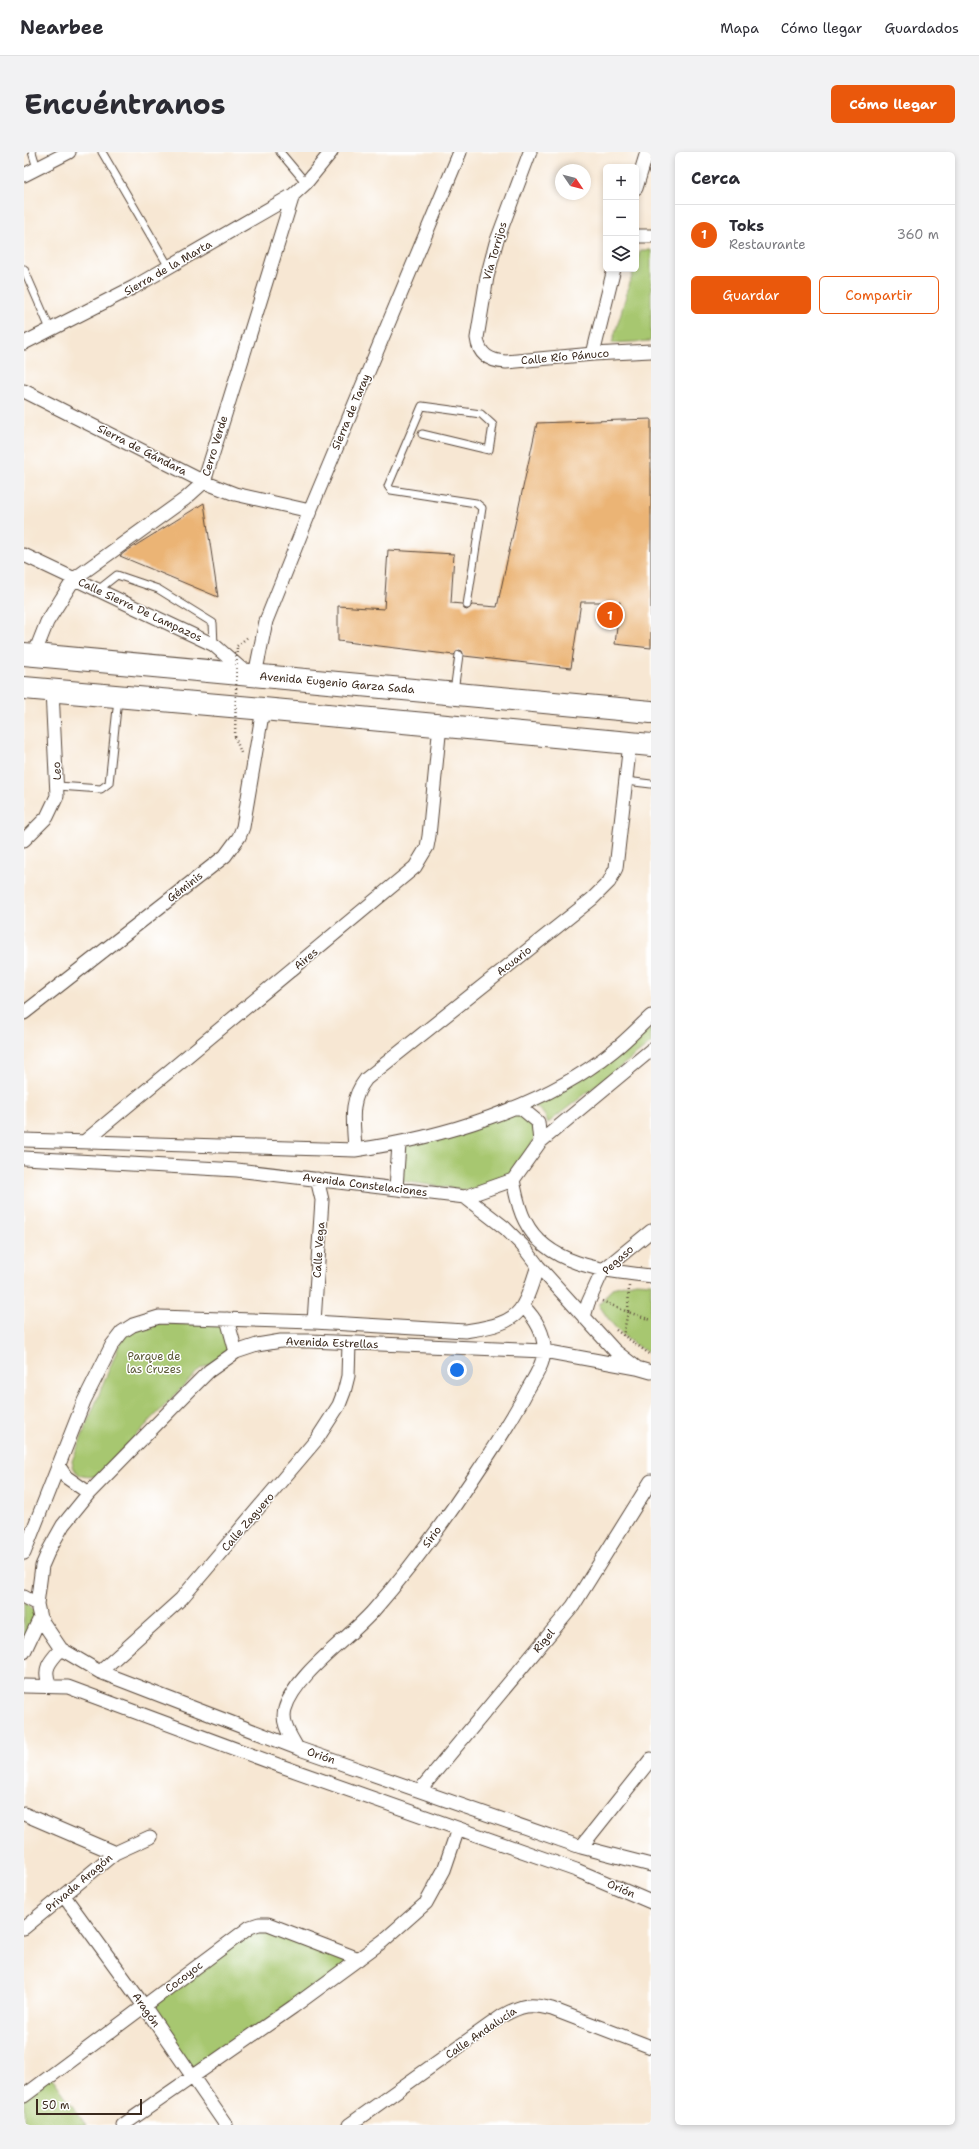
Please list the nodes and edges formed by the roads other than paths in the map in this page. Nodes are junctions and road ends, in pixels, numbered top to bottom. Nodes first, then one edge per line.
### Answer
1 (32, 152) edge
2 (69, 152) edge
3 (102, 152) edge
4 (280, 152) edge
5 (331, 152) edge
6 (530, 152) edge
7 (647, 152) edge
8 (458, 153) edge
9 (37, 168) junction
10 (24, 175) edge
11 (639, 178) edge
12 (306, 184) junction
13 (293, 196) junction
14 (639, 236) edge
15 (651, 236) edge
16 (169, 267) junction
17 (24, 269) edge
18 (613, 272) edge
19 (51, 331) junction
20 (24, 343) edge
21 (651, 351) edge
22 (482, 354) joint
23 (593, 354) junction
24 (24, 391) edge
25 (422, 434) dead end
26 (204, 482) junction
27 (310, 511) junction
28 (24, 555) edge
29 (74, 579) junction
30 (98, 590) junction
31 (467, 605) dead end
32 (214, 644) junction
33 (29, 654) edge
34 (459, 655) dead end
35 (252, 675) junction
36 (24, 688) edge
37 (52, 690) junction
38 (453, 694) junction
39 (118, 696) junction
40 (263, 708) junction
41 (651, 712) edge
42 (440, 725) junction
43 (630, 743) junction
44 (651, 746) edge
45 (626, 781) junction
46 (651, 784) edge
47 (58, 786) junction
48 (24, 840) edge
49 (24, 1013) edge
50 (651, 1016) edge
51 (651, 1050) edge
52 (511, 1108) junction
53 (24, 1140) edge
54 (84, 1142) junction
55 (540, 1142) junction
56 (399, 1144) junction
57 (354, 1150) junction
58 (24, 1158) edge
59 (317, 1179) junction
60 (513, 1180) junction
61 (396, 1188) junction
62 (465, 1197) junction
63 (651, 1231) edge
64 (538, 1266) junction
65 (603, 1270) junction
66 (651, 1276) edge
67 (523, 1306) junction
68 (584, 1317) junction
69 (227, 1320) junction
70 (314, 1322) junction
71 (350, 1344) junction
72 (544, 1351) junction
73 (236, 1352) junction
74 (637, 1368) junction
75 (651, 1372) edge
76 (58, 1465) junction
77 (651, 1480) edge
78 (89, 1493) junction
79 (24, 1553) edge
80 (24, 1597) edge
81 (37, 1604) junction
82 (40, 1618) junction
83 (61, 1649) junction
84 (24, 1652) edge
85 (100, 1672) junction
86 (24, 1686) edge
87 (50, 1686) junction
88 (297, 1748) junction
89 (651, 1759) edge
90 (420, 1790) junction
91 (24, 1814) edge
92 (458, 1829) junction
93 (150, 1837) dead end
94 (581, 1847) junction
95 (115, 1853) junction
96 (651, 1865) edge
97 (64, 1896) junction
98 (651, 1902) edge
99 (24, 1928) edge
100 (359, 1959) junction
101 (144, 2006) junction
102 (651, 2047) edge
103 (193, 2076) junction
104 (24, 2096) edge
105 (123, 2125) edge
106 (226, 2125) edge
107 (348, 2125) edge

1 - 9 lane
2 - 9 street
3 - 16 lane
4 - 12 lane
5 - 12 street
6 - 22 street, Vía Torrijos
7 - 11 street
8 - 27 street, Sierra de Taray
9 - 10 street
12 - 13 street, Sierra de la Marta
13 - 16 street, Sierra de la Marta
13 - 26 street, Cerro Verde
14 - 15 street
16 - 19 street, Sierra de la Marta
17 - 19 lane
18 - 23 street
19 - 20 street, Sierra de la Marta
21 - 23 street, Calle Río Pánuco
22 - 23 street, Calle Río Pánuco
24 - 26 street, Sierra de Gándara
25 - 31 lane
26 - 27 street, Sierra de Gándara
26 - 29 street, Cerro Verde
27 - 35 street, Sierra de Taray
28 - 29 street, Calle Sierra De Lampazos
29 - 30 street, Calle Sierra De Lampazos
29 - 33 street, Cerro Verde
30 - 32 street, Calle Sierra De Lampazos
30 - 32 lane
32 - 35 street, Calle Sierra De Lampazos
33 - 35 highway, Avenida Eugenio Garza Sada
34 - 38 lane
35 - 38 highway, Avenida Eugenio Garza Sada
36 - 37 highway
37 - 39 highway
37 - 47 street, Leo
38 - 41 highway, Avenida Eugenio Garza Sada
39 - 40 highway
39 - 47 lane
40 - 42 highway
40 - 49 street, Géminis
42 - 43 highway
42 - 54 street, Aires
43 - 44 highway
43 - 45 street, Acuario
45 - 46 lane
45 - 57 street, Acuario
47 - 48 street, Leo
50 - 52 street
51 - 55 street
52 - 55 street
52 - 56 street
53 - 54 street
54 - 57 street
55 - 60 street
56 - 57 street
56 - 61 street
58 - 59 street, Avenida Constelaciones
59 - 61 street, Avenida Constelaciones
59 - 70 street, Calle Vega
60 - 62 street, Avenida Constelaciones
60 - 65 street
61 - 62 street, Avenida Constelaciones
62 - 64 street, Avenida Estrellas
63 - 65 street, Pegaso
64 - 67 street
64 - 68 street, Avenida Estrellas
65 - 66 street
65 - 68 street, Pegaso
67 - 70 street, Avenida Estrellas
67 - 72 street
68 - 74 street, Avenida Estrellas
69 - 70 street, Avenida Estrellas
69 - 73 street
69 - 76 street, Avenida Estrellas
71 - 72 street, Avenida Estrellas
71 - 73 street, Avenida Estrellas
71 - 85 street, Calle Zaguero
72 - 74 street, Avenida Estrellas
72 - 88 street, Sirio
73 - 78 street, Avenida Estrellas
74 - 75 street, Avenida Estrellas
76 - 78 street
76 - 79 street, Avenida Estrellas
77 - 90 street, Rigel
78 - 81 street, Avenida Estrellas
80 - 81 street
81 - 82 street, Orión
82 - 83 street, Orión
82 - 84 street
83 - 85 street, Orión
83 - 87 street
85 - 88 street, Orión
86 - 87 street, Orión
87 - 92 street, Orión
88 - 90 street, Orión
89 - 94 street
90 - 94 street, Orión
91 - 95 street, Privada Aragón
92 - 98 street, Orión
92 - 100 street
93 - 95 street, Privada Aragón
94 - 96 street, Orión
95 - 97 street, Privada Aragón
97 - 99 street, Privada Aragón
97 - 101 street, Aragón
100 - 101 street, Cocoyoc
100 - 103 street
101 - 103 street, Aragón
101 - 104 street, Cocoyoc
102 - 107 street, Calle Andalucía
103 - 105 street
103 - 106 street, Aragón

